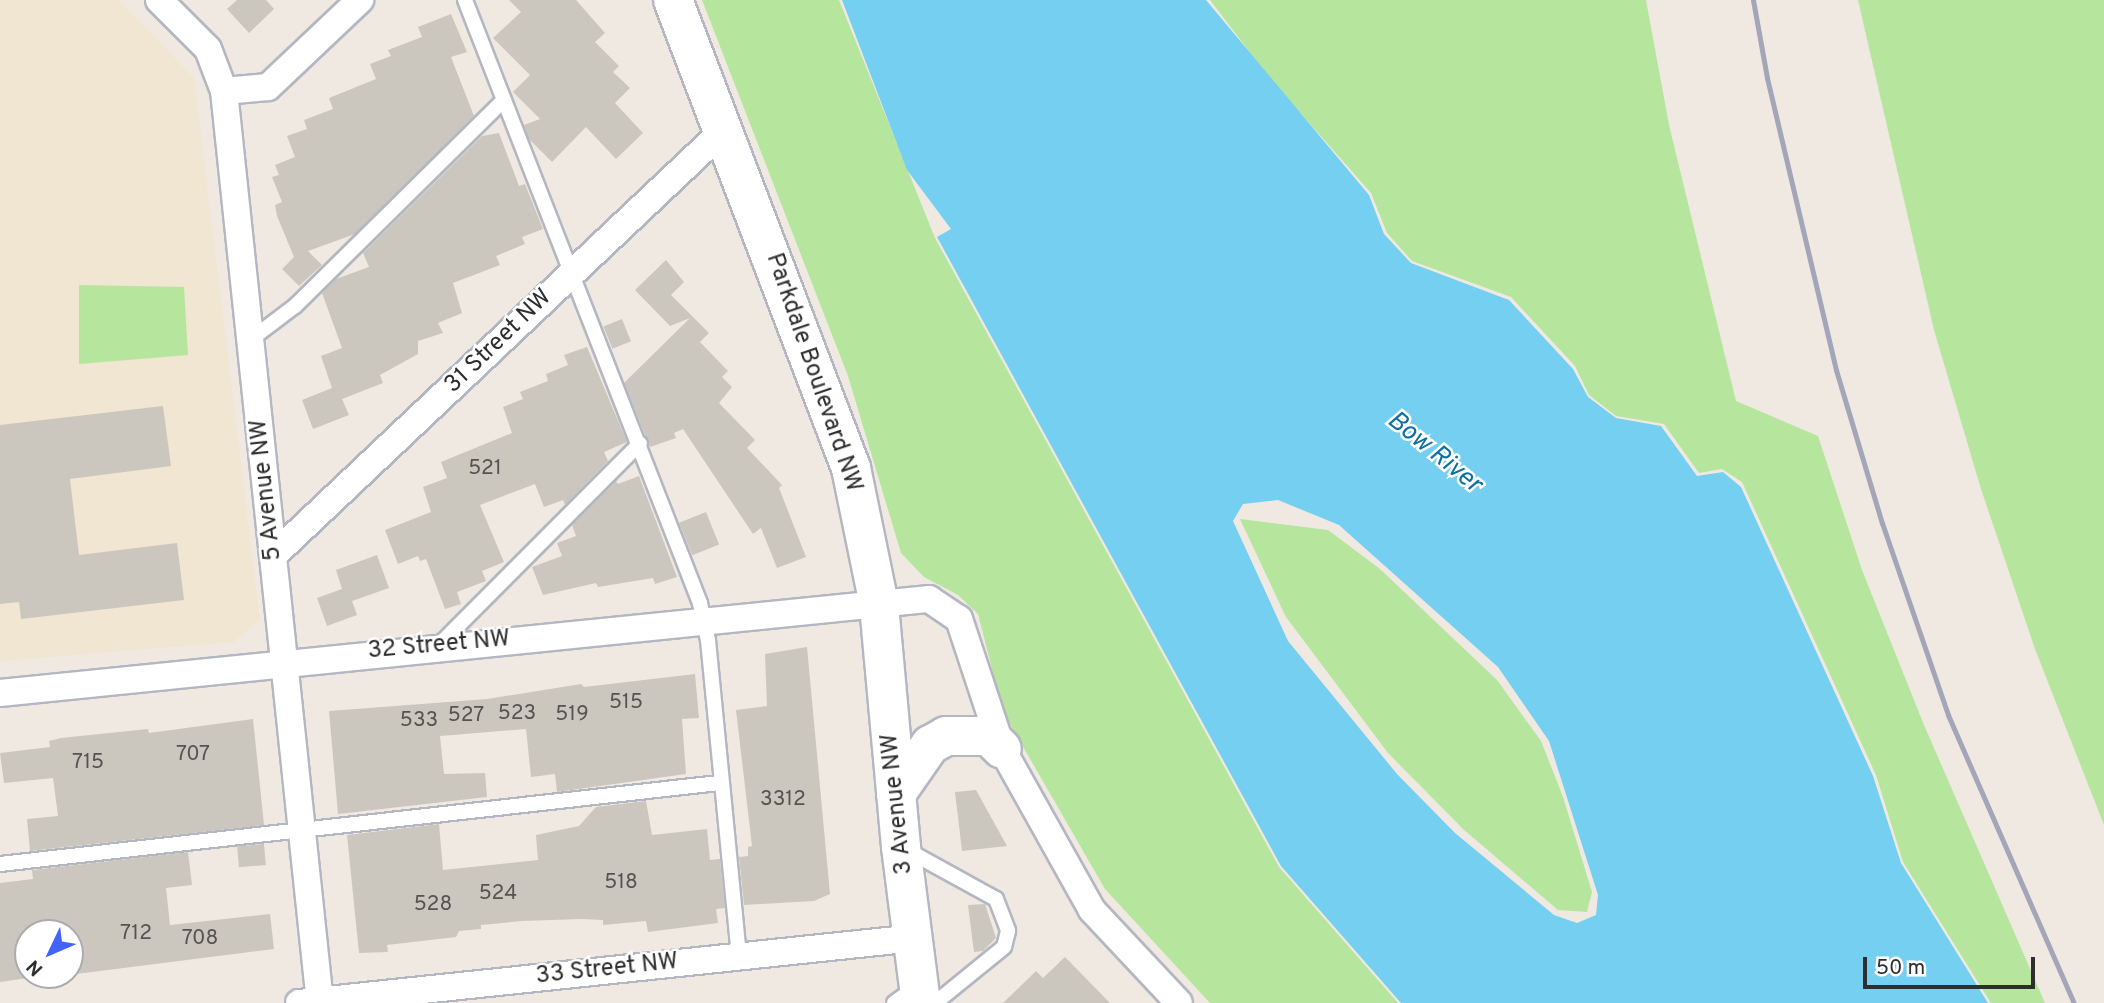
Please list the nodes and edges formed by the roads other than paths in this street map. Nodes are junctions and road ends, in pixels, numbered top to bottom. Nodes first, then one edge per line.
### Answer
1 (159, 0) edge
2 (360, 0) edge
3 (465, 0) edge
4 (673, 0) edge
5 (224, 91) junction
6 (504, 100) junction
7 (725, 129) junction
8 (573, 272) junction
9 (250, 340) junction
10 (640, 443) junction
11 (274, 555) junction
12 (879, 604) junction
13 (705, 622) junction
14 (438, 646) junction
15 (284, 662) junction
16 (0, 693) edge
17 (1002, 749) junction
18 (719, 783) junction
19 (896, 794) junction
20 (301, 832) junction
21 (901, 847) junction
22 (0, 864) edge
23 (915, 938) junction
24 (738, 956) junction
25 (918, 998) edge
26 (313, 1002) edge
27 (1179, 1003) edge

1 - 5 street, 5 Avenue NW
2 - 5 street
3 - 6 lane
4 - 7 main road, Parkdale Boulevard NW
5 - 9 street, 5 Avenue NW
6 - 8 lane
6 - 9 lane
7 - 8 street, 31 Street NW
7 - 12 main road, Parkdale Boulevard NW
8 - 10 lane
8 - 11 street, 31 Street NW
9 - 11 street, 5 Avenue NW
10 - 13 lane
10 - 14 lane
11 - 15 street, 5 Avenue NW
12 - 13 street, 32 Street NW
12 - 17 street
12 - 19 main road, 3 Avenue NW
13 - 14 street, 32 Street NW
13 - 18 lane
14 - 15 street, 32 Street NW
15 - 16 street, 32 Street NW
15 - 20 street, 5 Avenue NW
17 - 19 main road
17 - 27 street
18 - 20 lane
18 - 24 lane
19 - 21 main road, 3 Avenue NW
20 - 22 lane
20 - 26 street, 5 Avenue NW
21 - 23 main road, 3 Avenue NW
21 - 25 lane
23 - 24 street, 33 Street NW
23 - 25 main road, 3 Avenue NW
24 - 26 street, 33 Street NW

